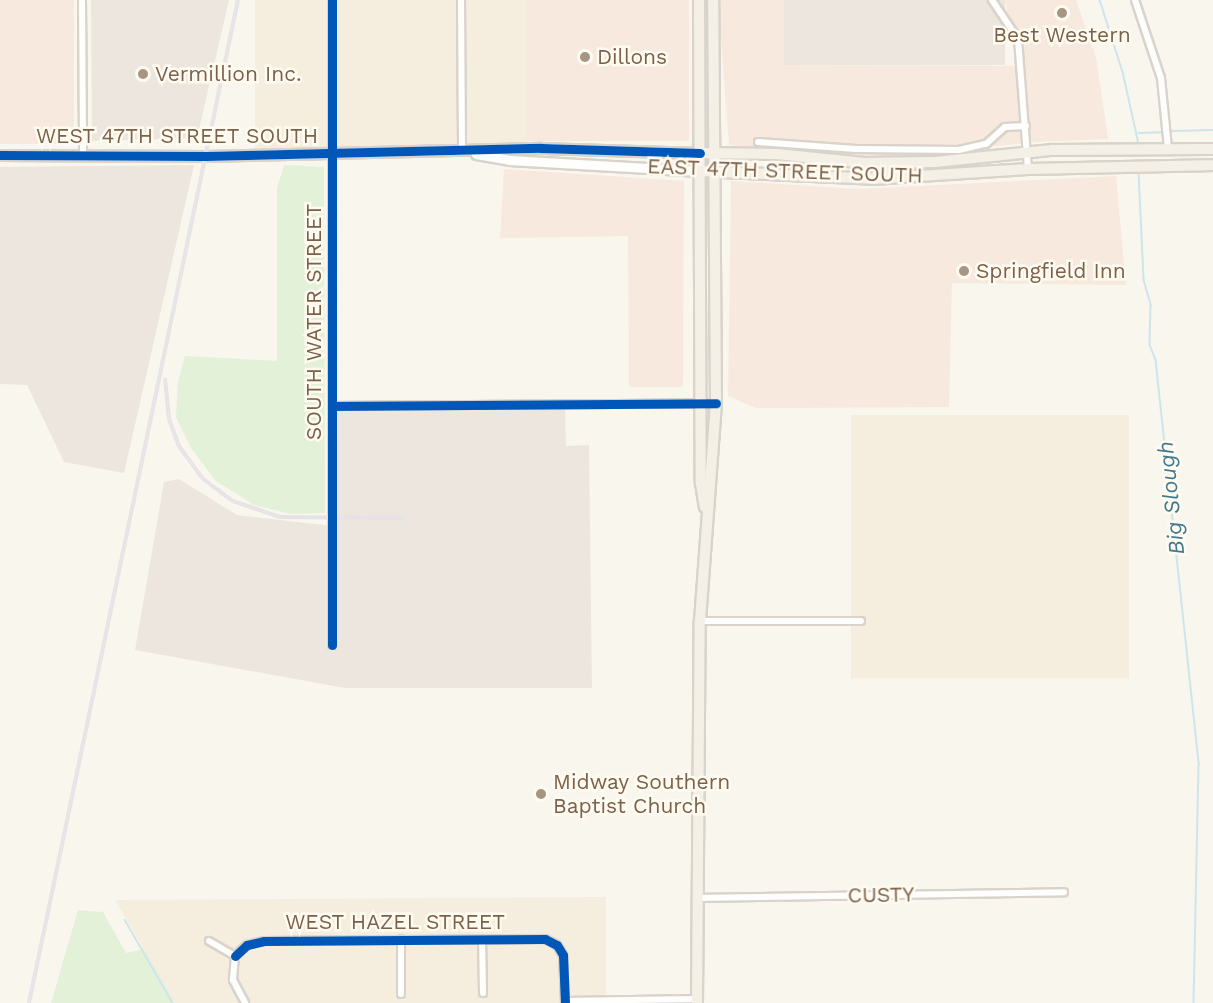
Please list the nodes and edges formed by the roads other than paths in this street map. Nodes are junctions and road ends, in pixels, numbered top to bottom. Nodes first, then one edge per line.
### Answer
1 (82, 0) edge
2 (332, 0) edge
3 (461, 0) edge
4 (699, 0) edge
5 (712, 0) edge
6 (992, 0) edge
7 (1136, 0) edge
8 (1026, 126) junction
9 (758, 142) dead end
10 (1163, 148) junction
11 (1213, 149) edge
12 (865, 150) junction
13 (462, 151) junction
14 (700, 153) junction
15 (715, 153) junction
16 (1027, 153) junction
17 (83, 154) junction
18 (332, 154) junction
19 (0, 155) edge
20 (935, 162) junction
21 (865, 164) junction
22 (1213, 165) edge
23 (1028, 169) junction
24 (700, 171) junction
25 (715, 172) junction
26 (801, 174) junction
27 (873, 179) junction
28 (703, 403) junction
29 (716, 403) junction
30 (332, 406) junction
31 (706, 510) junction
32 (700, 621) junction
33 (861, 621) dead end
34 (332, 645) dead end
35 (1064, 892) dead end
36 (697, 898) junction
37 (401, 939) junction
38 (482, 939) junction
39 (209, 941) dead end
40 (235, 956) junction
41 (483, 993) dead end
42 (401, 994) dead end
43 (697, 1001) edge
44 (565, 1002) edge
45 (245, 1003) edge

1 - 17 street
2 - 18 street, SOUTH WATER STREET
3 - 13 street
4 - 14 main road
5 - 15 main road
6 - 8 street
7 - 10 street
8 - 12 street
8 - 16 street
9 - 12 street
10 - 11 main road, EAST 47TH STREET SOUTH
10 - 16 main road, EAST 47TH STREET SOUTH
12 - 21 street
13 - 14 street, EAST 47TH STREET SOUTH
13 - 18 street, WEST 47TH STREET SOUTH
13 - 24 street, EAST 47TH STREET SOUTH
14 - 15 main road, EAST 47TH STREET SOUTH
14 - 24 main road
15 - 21 main road, EAST 47TH STREET SOUTH
15 - 25 main road
16 - 20 main road, EAST 47TH STREET SOUTH
16 - 23 street
17 - 18 street, WEST 47TH STREET SOUTH
17 - 19 street, WEST 47TH STREET SOUTH
18 - 30 street, SOUTH WATER STREET
20 - 21 main road, EAST 47TH STREET SOUTH
20 - 27 main road
21 - 26 main road
22 - 23 main road, EAST 47TH STREET SOUTH
23 - 27 main road, EAST 47TH STREET SOUTH
24 - 25 main road, EAST 47TH STREET SOUTH
24 - 28 main road
25 - 26 main road, EAST 47TH STREET SOUTH
25 - 29 main road
26 - 27 main road, EAST 47TH STREET SOUTH
28 - 29 street
28 - 30 street
28 - 31 main road
29 - 31 main road
30 - 34 street, SOUTH WATER STREET
31 - 32 main road
32 - 33 street
32 - 36 main road
35 - 36 street, CUSTY
36 - 43 main road
37 - 38 street, WEST HAZEL STREET
37 - 40 street, WEST HAZEL STREET
37 - 42 street
38 - 41 street
38 - 44 street, WEST HAZEL STREET
39 - 40 street
40 - 45 street
43 - 44 street

